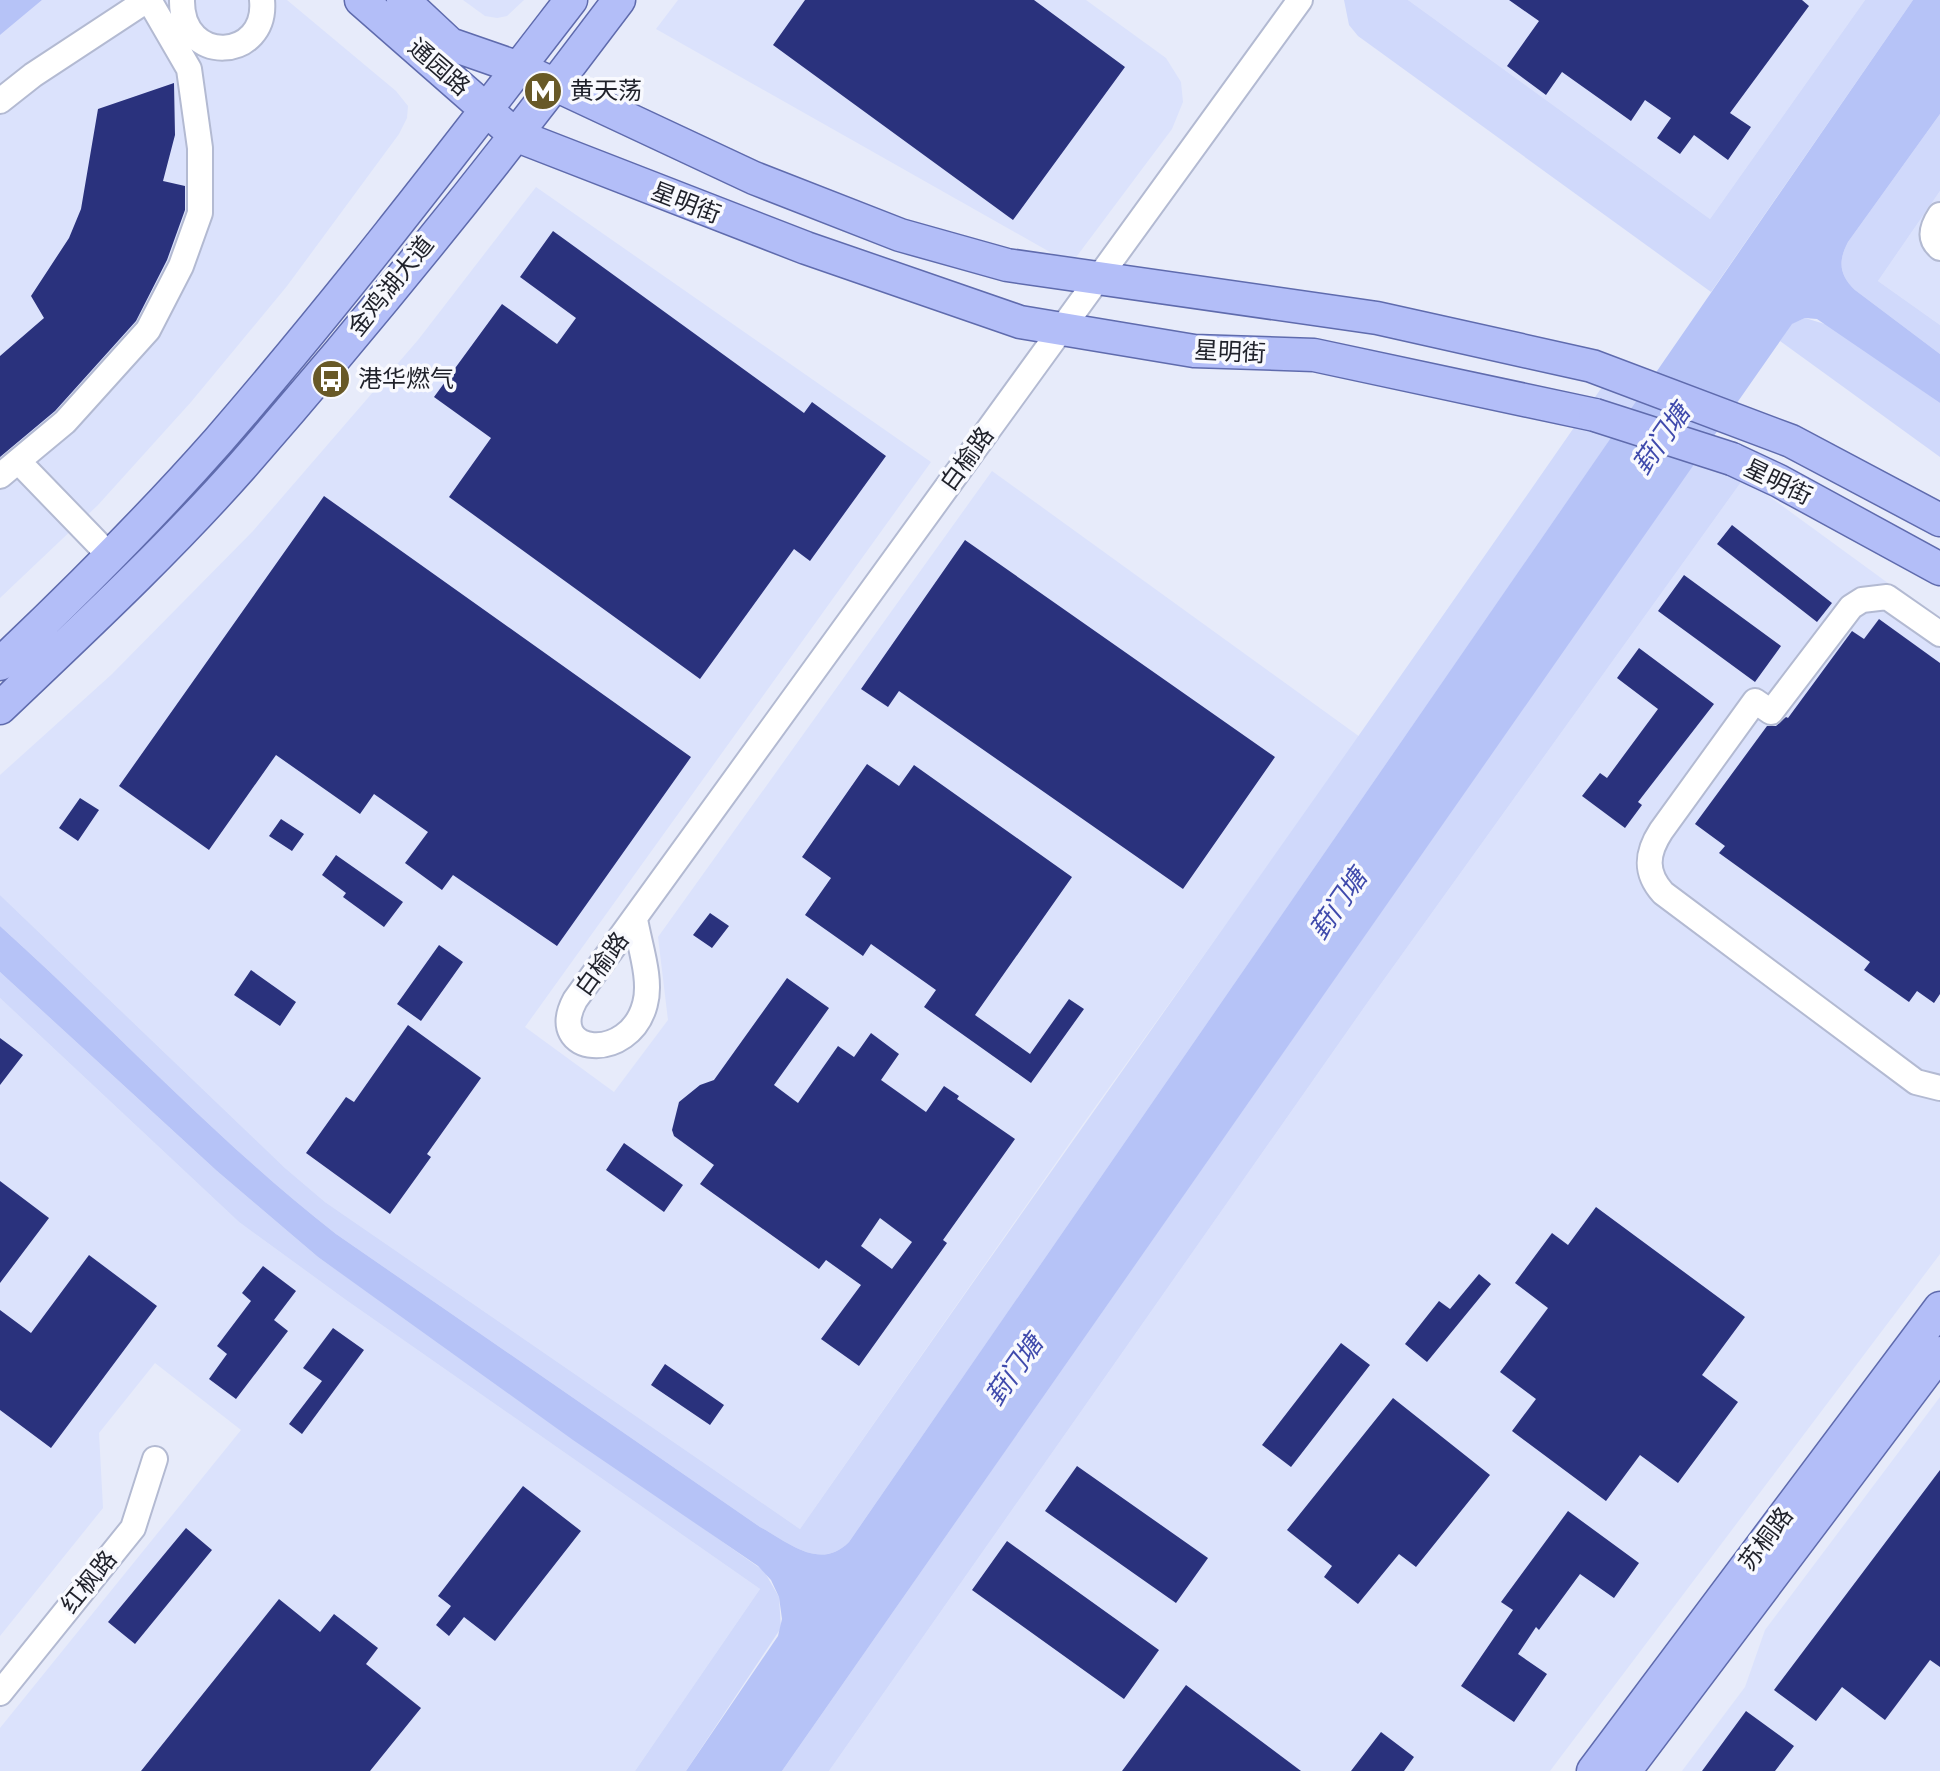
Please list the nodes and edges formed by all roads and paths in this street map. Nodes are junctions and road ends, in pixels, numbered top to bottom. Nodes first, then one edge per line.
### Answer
1 (148, 0) edge
2 (183, 0) edge
3 (262, 0) edge
4 (361, 0) edge
5 (403, 0) edge
6 (571, 0) edge
7 (619, 0) edge
8 (1300, 0) edge
9 (519, 68) junction
10 (554, 86) junction
11 (0, 101) edge
12 (488, 108) junction
13 (516, 135) junction
14 (1940, 215) edge
15 (1940, 248) edge
16 (1097, 280) junction
17 (1062, 329) junction
18 (9, 469) edge
19 (1940, 520) edge
20 (110, 556) junction
21 (1940, 569) edge
22 (1940, 634) edge
23 (0, 664) edge
24 (0, 708) edge
25 (635, 919) junction
26 (1940, 1088) edge
27 (1940, 1308) edge
28 (1940, 1353) edge
29 (155, 1459) dead end
30 (0, 1693) edge
31 (1593, 1771) edge
32 (1625, 1771) edge

1 - 11 street
1 - 18 street
2 - 3 street
4 - 12 main road, 通园路
5 - 9 main road, 通园路
6 - 9 main road, 金鸡湖大道
7 - 10 main road, 金鸡湖大道
8 - 16 street, 白榆路
9 - 10 main road, 通园路
9 - 12 main road, 金鸡湖大道
10 - 13 main road, 金鸡湖大道
10 - 16 main road, 星明街
12 - 13 main road, 通园路
12 - 20 main road, 金鸡湖大道
13 - 17 main road, 星明街
13 - 24 main road, 金鸡湖大道
14 - 15 street
16 - 17 street, 白榆路
16 - 19 main road, 星明街
17 - 21 main road, 星明街, bridge
17 - 25 street, 白榆路
18 - 20 street
20 - 23 main road, 金鸡湖大道
22 - 26 street
25 - 25 street, 白榆路
27 - 31 main road, 苏桐路
28 - 32 main road, 苏桐路
29 - 30 street, 红枫路

